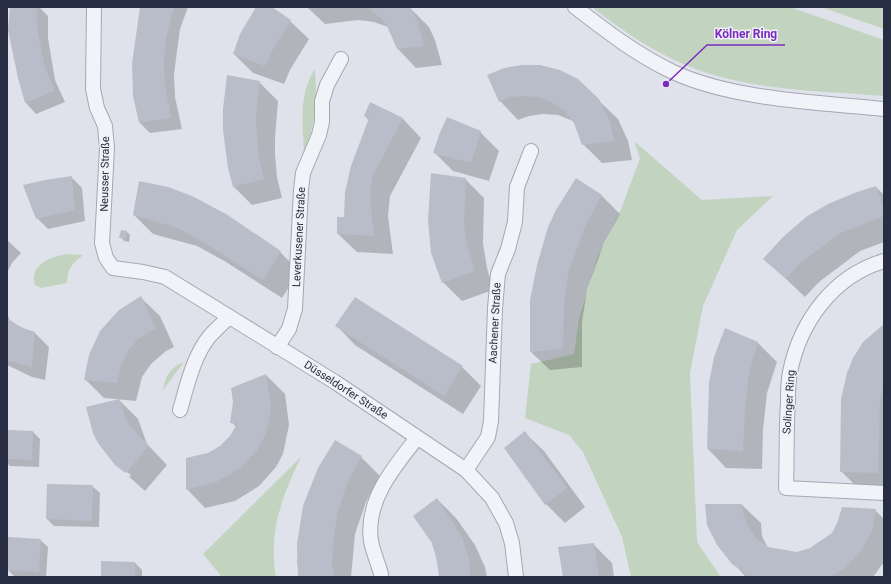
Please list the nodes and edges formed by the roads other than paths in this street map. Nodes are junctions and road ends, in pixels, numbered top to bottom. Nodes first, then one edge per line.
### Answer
1 (94, 7) edge
2 (575, 7) edge
3 (340, 59) dead end
4 (884, 109) edge
5 (531, 151) dead end
6 (884, 262) edge
7 (113, 268) joint
8 (229, 317) junction
9 (277, 347) junction
10 (180, 410) dead end
11 (417, 438) junction
12 (466, 470) junction
13 (884, 493) edge
14 (381, 574) dead end
15 (516, 577) edge

1 - 7 street, Neusser Straße
2 - 4 street
3 - 9 street, Leverkusener Straße
5 - 12 street, Aachener Straße
6 - 13 street, Solinger Ring
7 - 8 street, Düsseldorfer Straße
8 - 9 street, Düsseldorfer Straße
8 - 10 street
9 - 11 street, Düsseldorfer Straße
11 - 12 street, Düsseldorfer Straße
11 - 14 street
12 - 15 street, Düsseldorfer Straße

